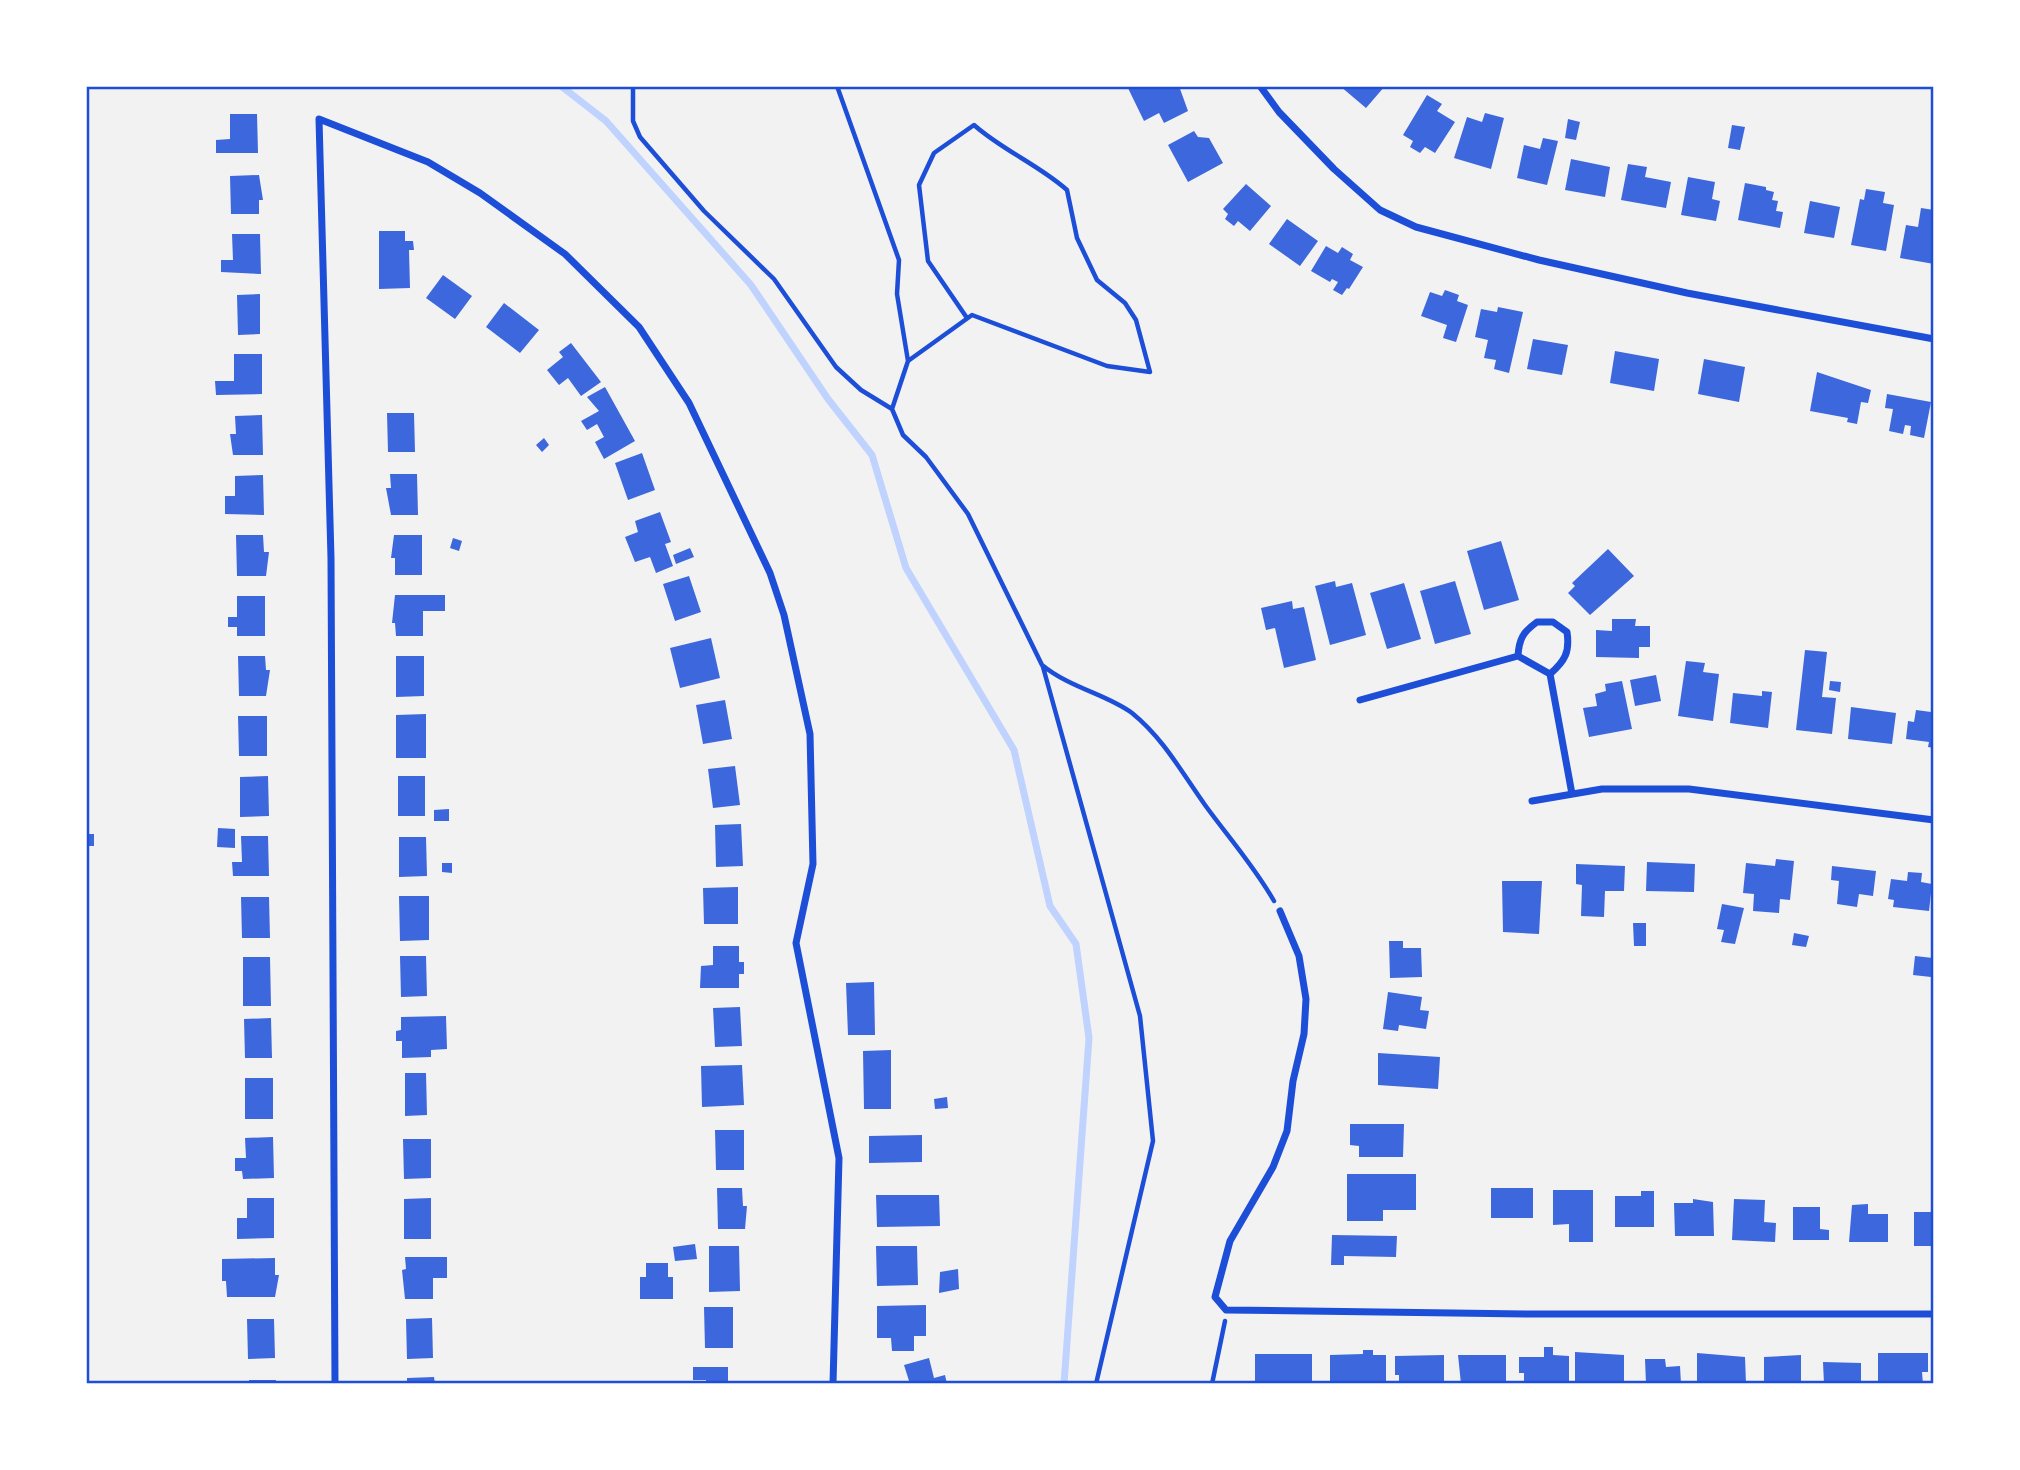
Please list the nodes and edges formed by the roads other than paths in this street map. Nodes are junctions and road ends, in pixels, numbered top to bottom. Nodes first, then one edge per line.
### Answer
1 (1260, 86) edge
2 (1934, 339) edge
3 (1518, 656) junction
4 (1550, 674) junction
5 (1360, 700) dead end
6 (1572, 794) junction
7 (1532, 801) dead end
8 (1934, 820) edge
9 (1280, 911) road end
10 (1934, 1314) edge
11 (335, 1384) edge
12 (833, 1384) edge

1 - 2 street
3 - 4 street
3 - 4 street
3 - 5 street
4 - 6 street
6 - 7 street
6 - 8 street
9 - 10 street
11 - 12 street

